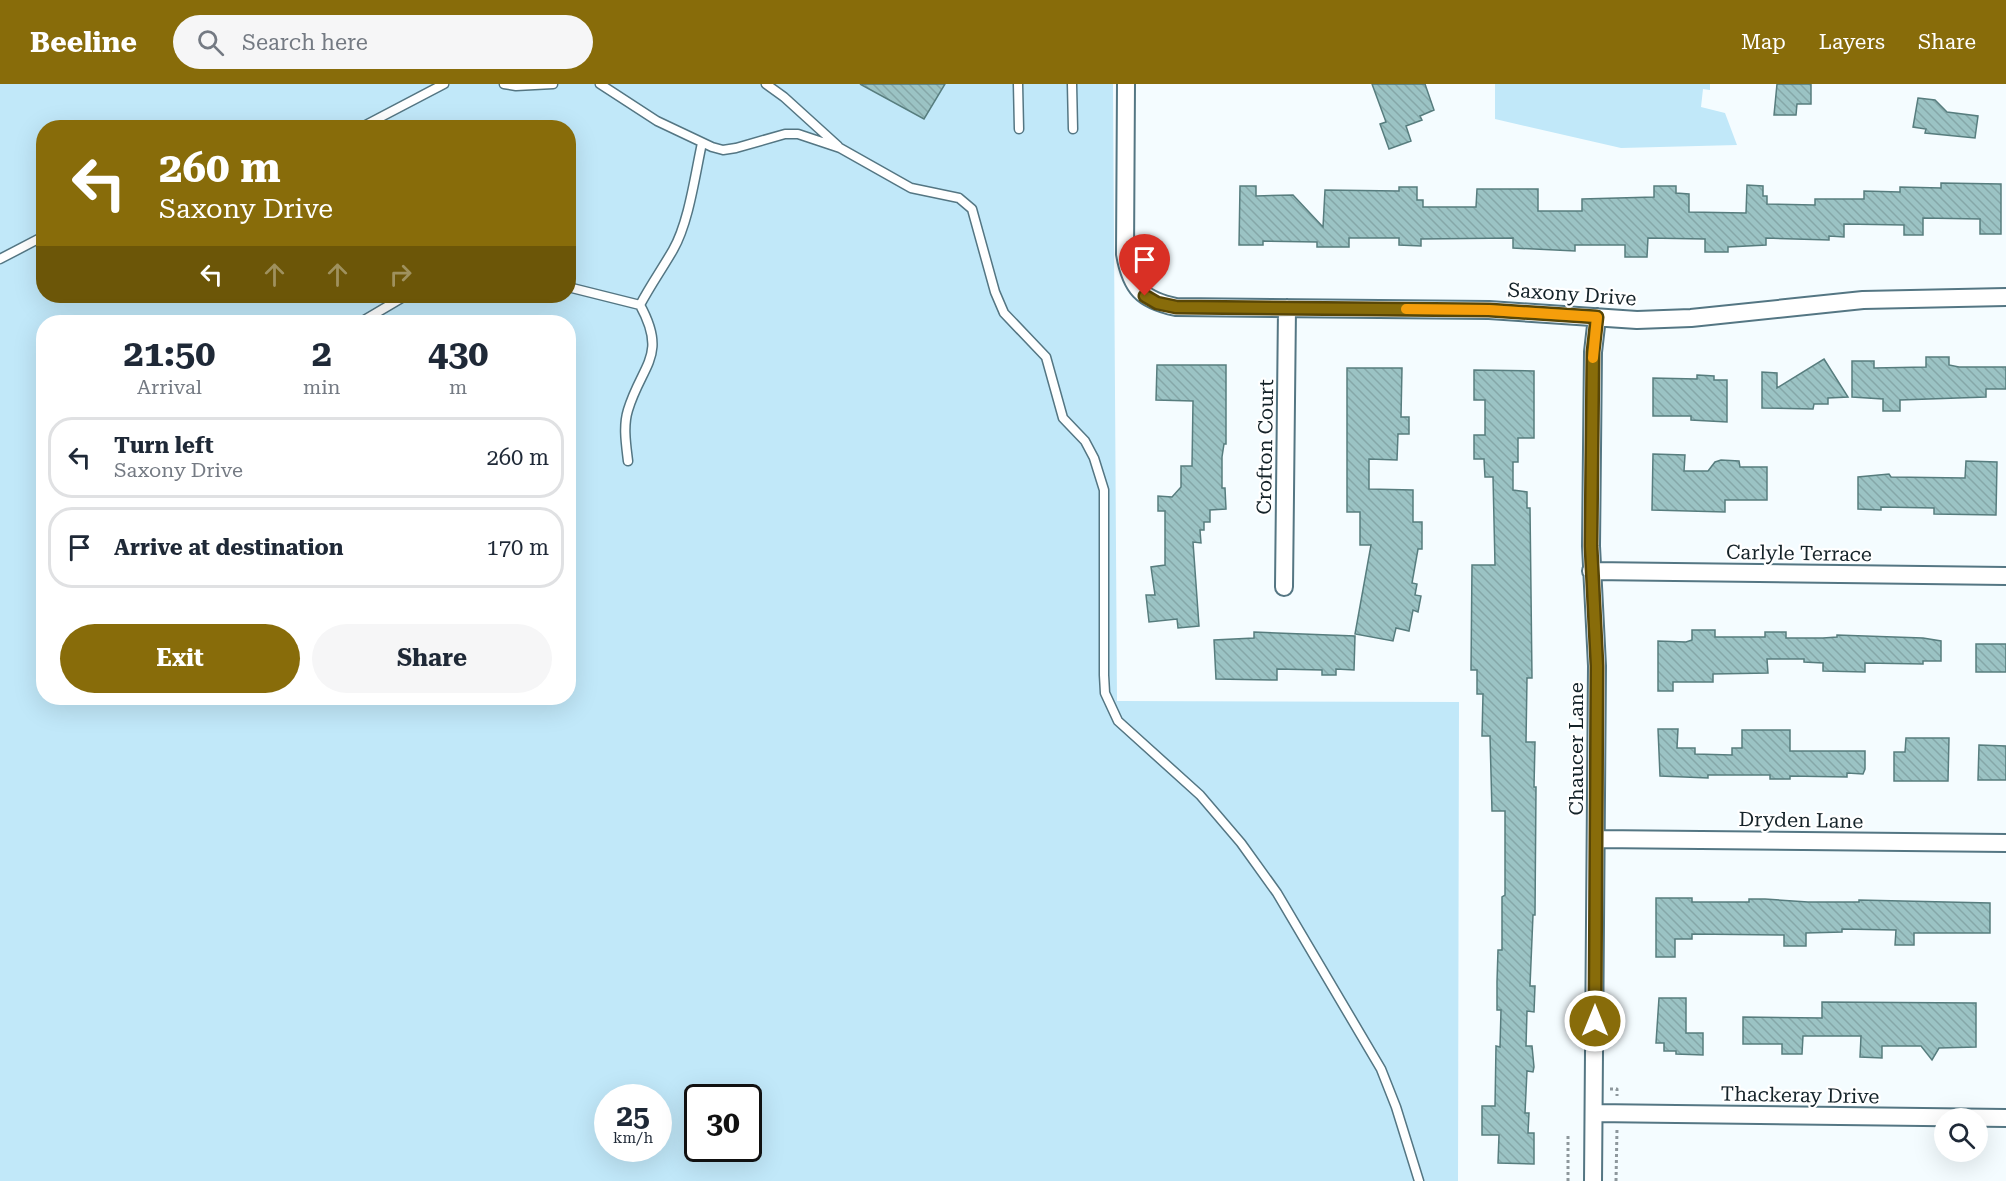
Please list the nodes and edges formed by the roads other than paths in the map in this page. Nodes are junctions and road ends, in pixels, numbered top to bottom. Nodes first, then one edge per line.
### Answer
1 (444, 84) edge
2 (504, 84) edge
3 (553, 84) edge
4 (600, 84) edge
5 (766, 84) edge
6 (1018, 84) edge
7 (1072, 84) edge
8 (1126, 84) edge
9 (375, 120) edge
10 (1019, 129) dead end
11 (1073, 129) dead end
12 (702, 143) junction
13 (840, 148) junction
14 (36, 240) edge
15 (0, 259) edge
16 (576, 289) edge
17 (2006, 297) edge
18 (393, 303) edge
19 (640, 305) junction
20 (1287, 308) junction
21 (373, 315) edge
22 (1597, 317) junction
23 (628, 461) dead end
24 (1591, 571) junction
25 (2006, 576) edge
26 (1284, 587) dead end
27 (1596, 839) junction
28 (2006, 843) edge
29 (1594, 1113) junction
30 (2006, 1118) edge
31 (1419, 1181) edge
32 (1593, 1181) edge

1 - 9 lane
2 - 3 lane
4 - 12 lane
5 - 13 lane
6 - 10 lane
7 - 11 lane
8 - 20 street, Saxony Drive
12 - 13 lane
12 - 19 lane
13 - 31 lane
14 - 15 lane
16 - 19 lane
17 - 22 street, Saxony Drive
18 - 21 lane
19 - 23 lane
20 - 22 street, Saxony Drive
20 - 26 street, Crofton Court
22 - 24 street, Chaucer Lane
24 - 25 street, Carlyle Terrace
24 - 27 street, Chaucer Lane
27 - 28 street, Dryden Lane
27 - 29 street, Chaucer Lane
29 - 30 street, Thackeray Drive
29 - 32 street, Chaucer Lane

